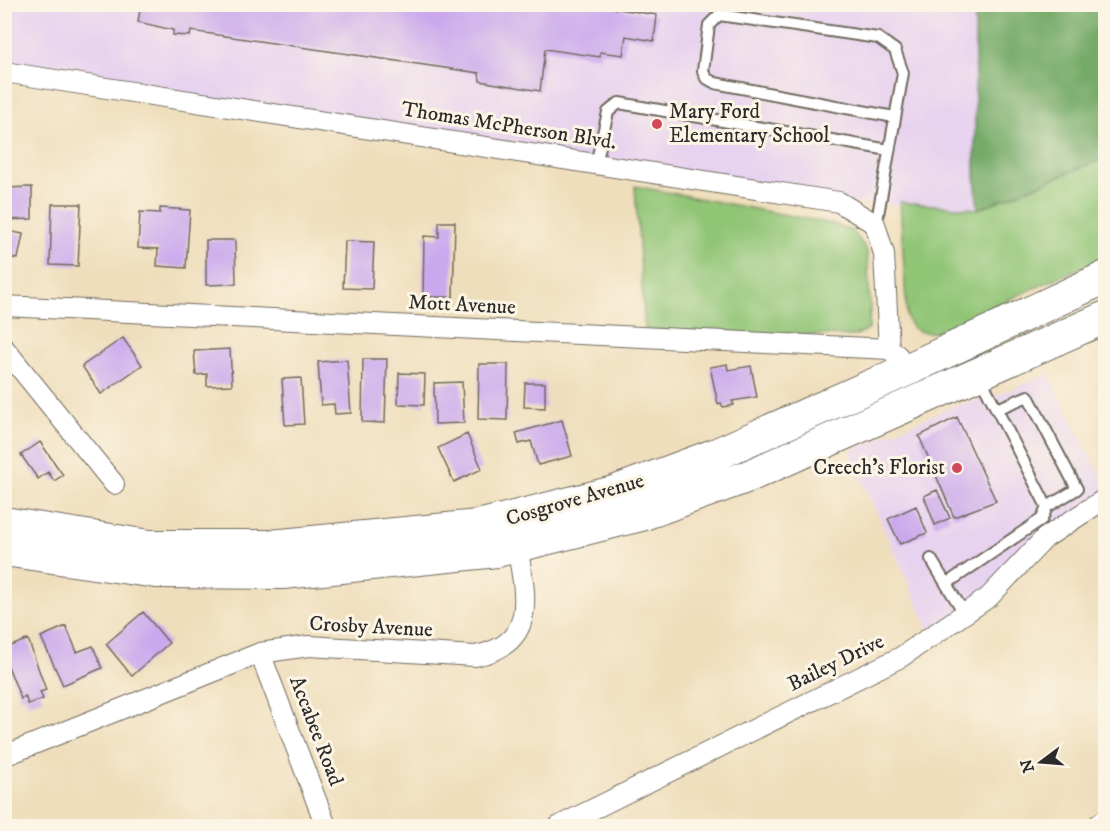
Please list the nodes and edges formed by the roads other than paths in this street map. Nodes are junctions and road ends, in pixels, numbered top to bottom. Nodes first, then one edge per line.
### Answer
1 (4, 72) edge
2 (894, 117) junction
3 (889, 150) junction
4 (596, 164) junction
5 (876, 226) junction
6 (1106, 277) edge
7 (4, 306) edge
8 (1106, 317) edge
9 (4, 348) edge
10 (900, 359) junction
11 (978, 374) junction
12 (997, 409) junction
13 (114, 484) dead end
14 (1077, 489) junction
15 (1099, 502) edge
16 (1047, 507) junction
17 (4, 523) edge
18 (517, 546) junction
19 (4, 550) edge
20 (931, 559) dead end
21 (946, 584) junction
22 (965, 614) junction
23 (260, 653) junction
24 (4, 756) edge
25 (1106, 819) edge
26 (326, 826) edge
27 (559, 826) edge
28 (1097, 826) edge

1 - 4 street, Thomas McPherson Blvd.
2 - 2 lane
2 - 3 lane
3 - 4 lane
3 - 5 lane
4 - 5 street, Thomas McPherson Blvd.
5 - 10 street
6 - 10 main road, Cosgrove Avenue
7 - 10 street, Mott Avenue
8 - 11 main road, Cosgrove Avenue
9 - 13 street
10 - 17 main road, Cosgrove Avenue
11 - 12 lane
11 - 18 main road, Cosgrove Avenue
12 - 14 lane
12 - 16 lane
14 - 15 lane
14 - 16 lane
15 - 22 street, Bailey Drive
16 - 21 lane
18 - 19 main road, Cosgrove Avenue
18 - 23 street, Crosby Avenue
20 - 21 lane
21 - 22 lane
22 - 27 street, Bailey Drive
23 - 24 street, Crosby Avenue
23 - 26 street, Accabee Road
25 - 28 street

